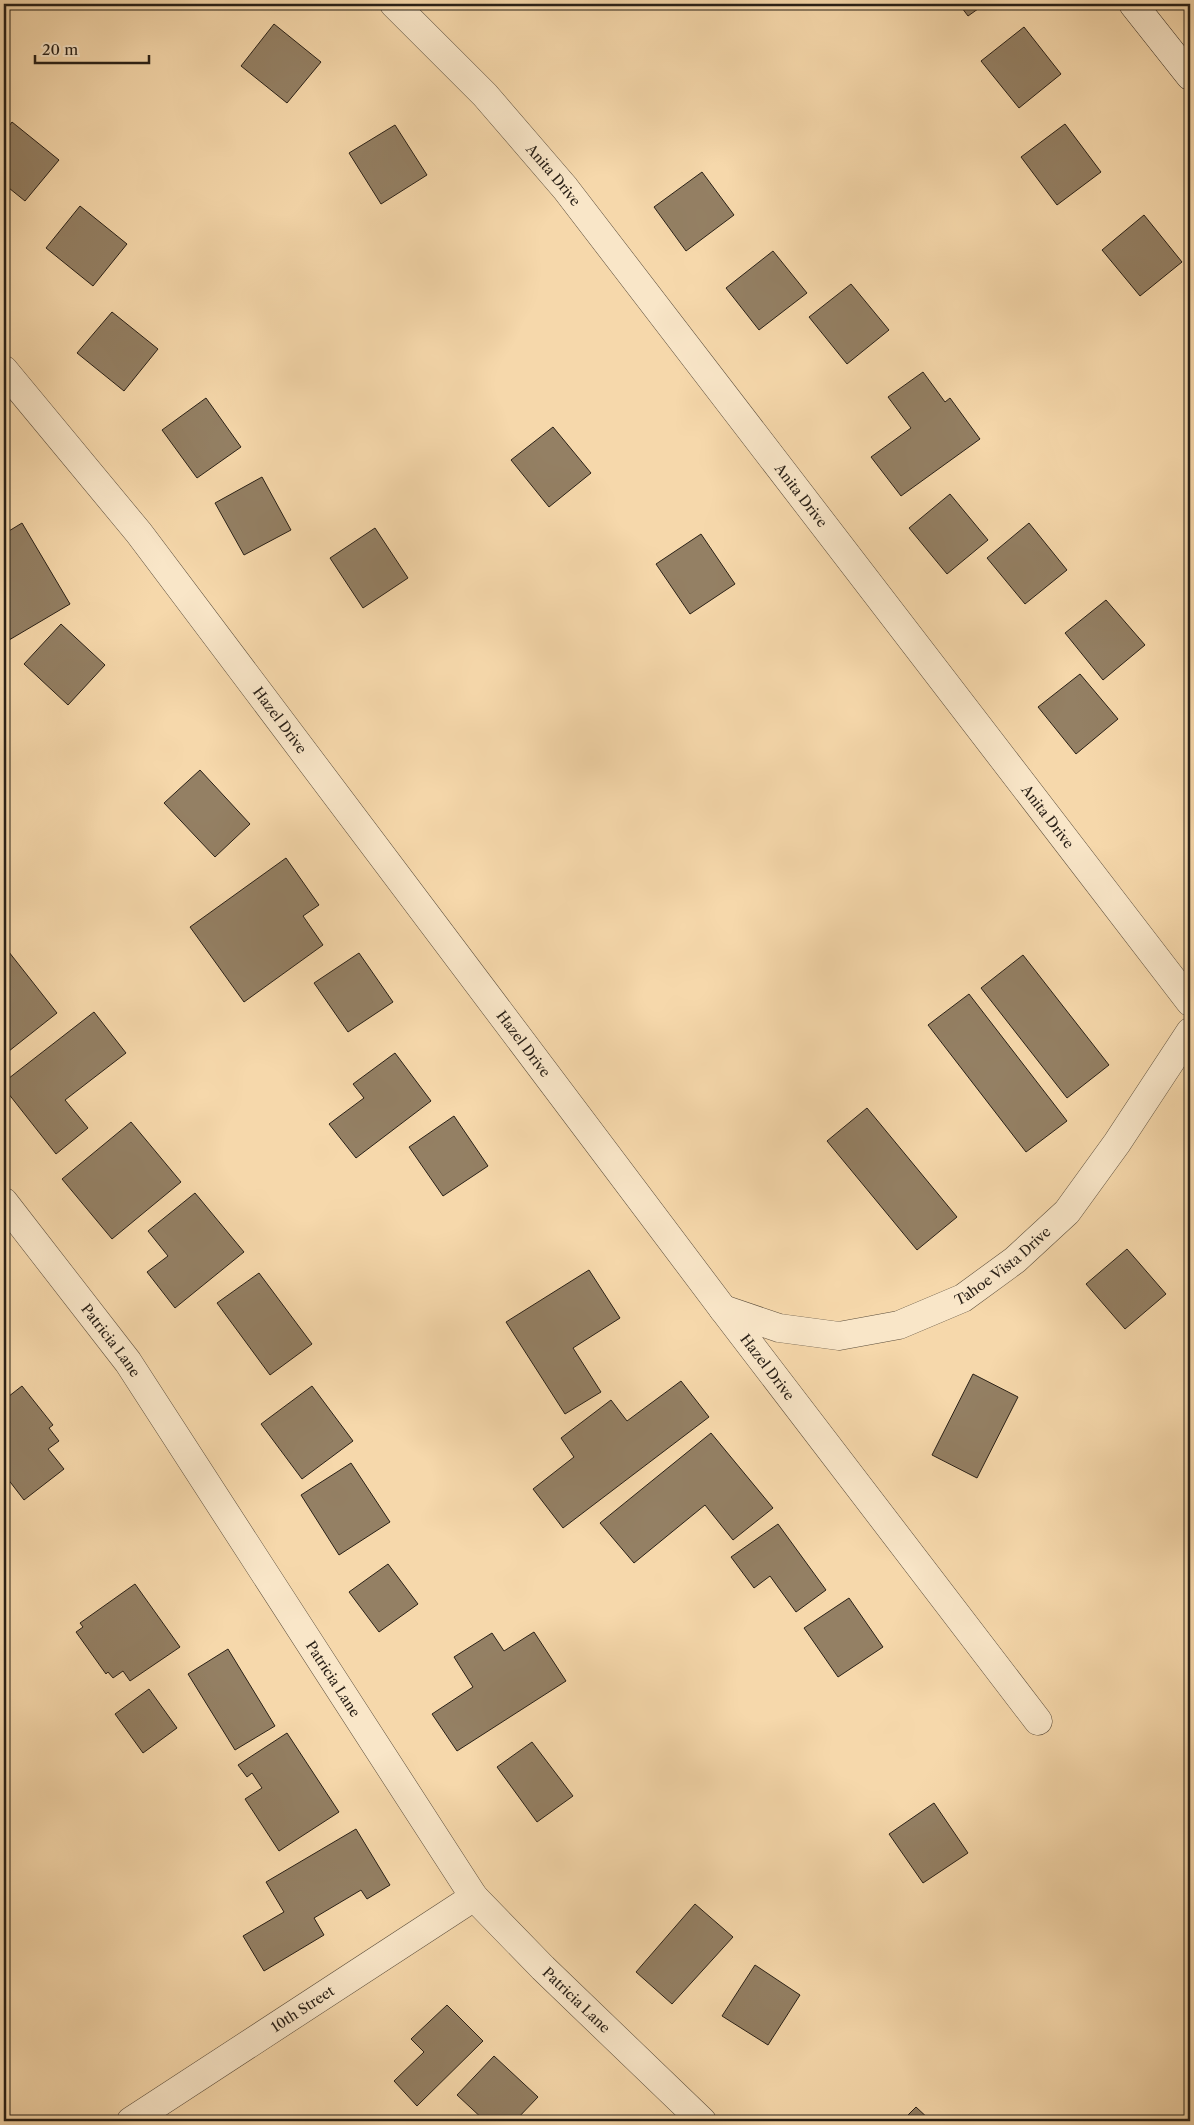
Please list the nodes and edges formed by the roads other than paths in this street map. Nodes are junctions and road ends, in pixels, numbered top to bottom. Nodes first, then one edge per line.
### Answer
1 (394, 4) edge
2 (1133, 4) edge
3 (1190, 76) edge
4 (4, 370) edge
5 (1190, 1002) edge
6 (1190, 1032) edge
7 (4, 1202) edge
8 (723, 1309) junction
9 (1038, 1721) dead end
10 (474, 1897) junction
11 (130, 2121) edge
12 (702, 2121) edge

1 - 5 street, Anita Drive
2 - 3 street
4 - 8 street, Hazel Drive
6 - 8 street, Tahoe Vista Drive
7 - 10 street, Patricia Lane
8 - 9 street, Hazel Drive
10 - 11 street, 10th Street
10 - 12 street, Patricia Lane

